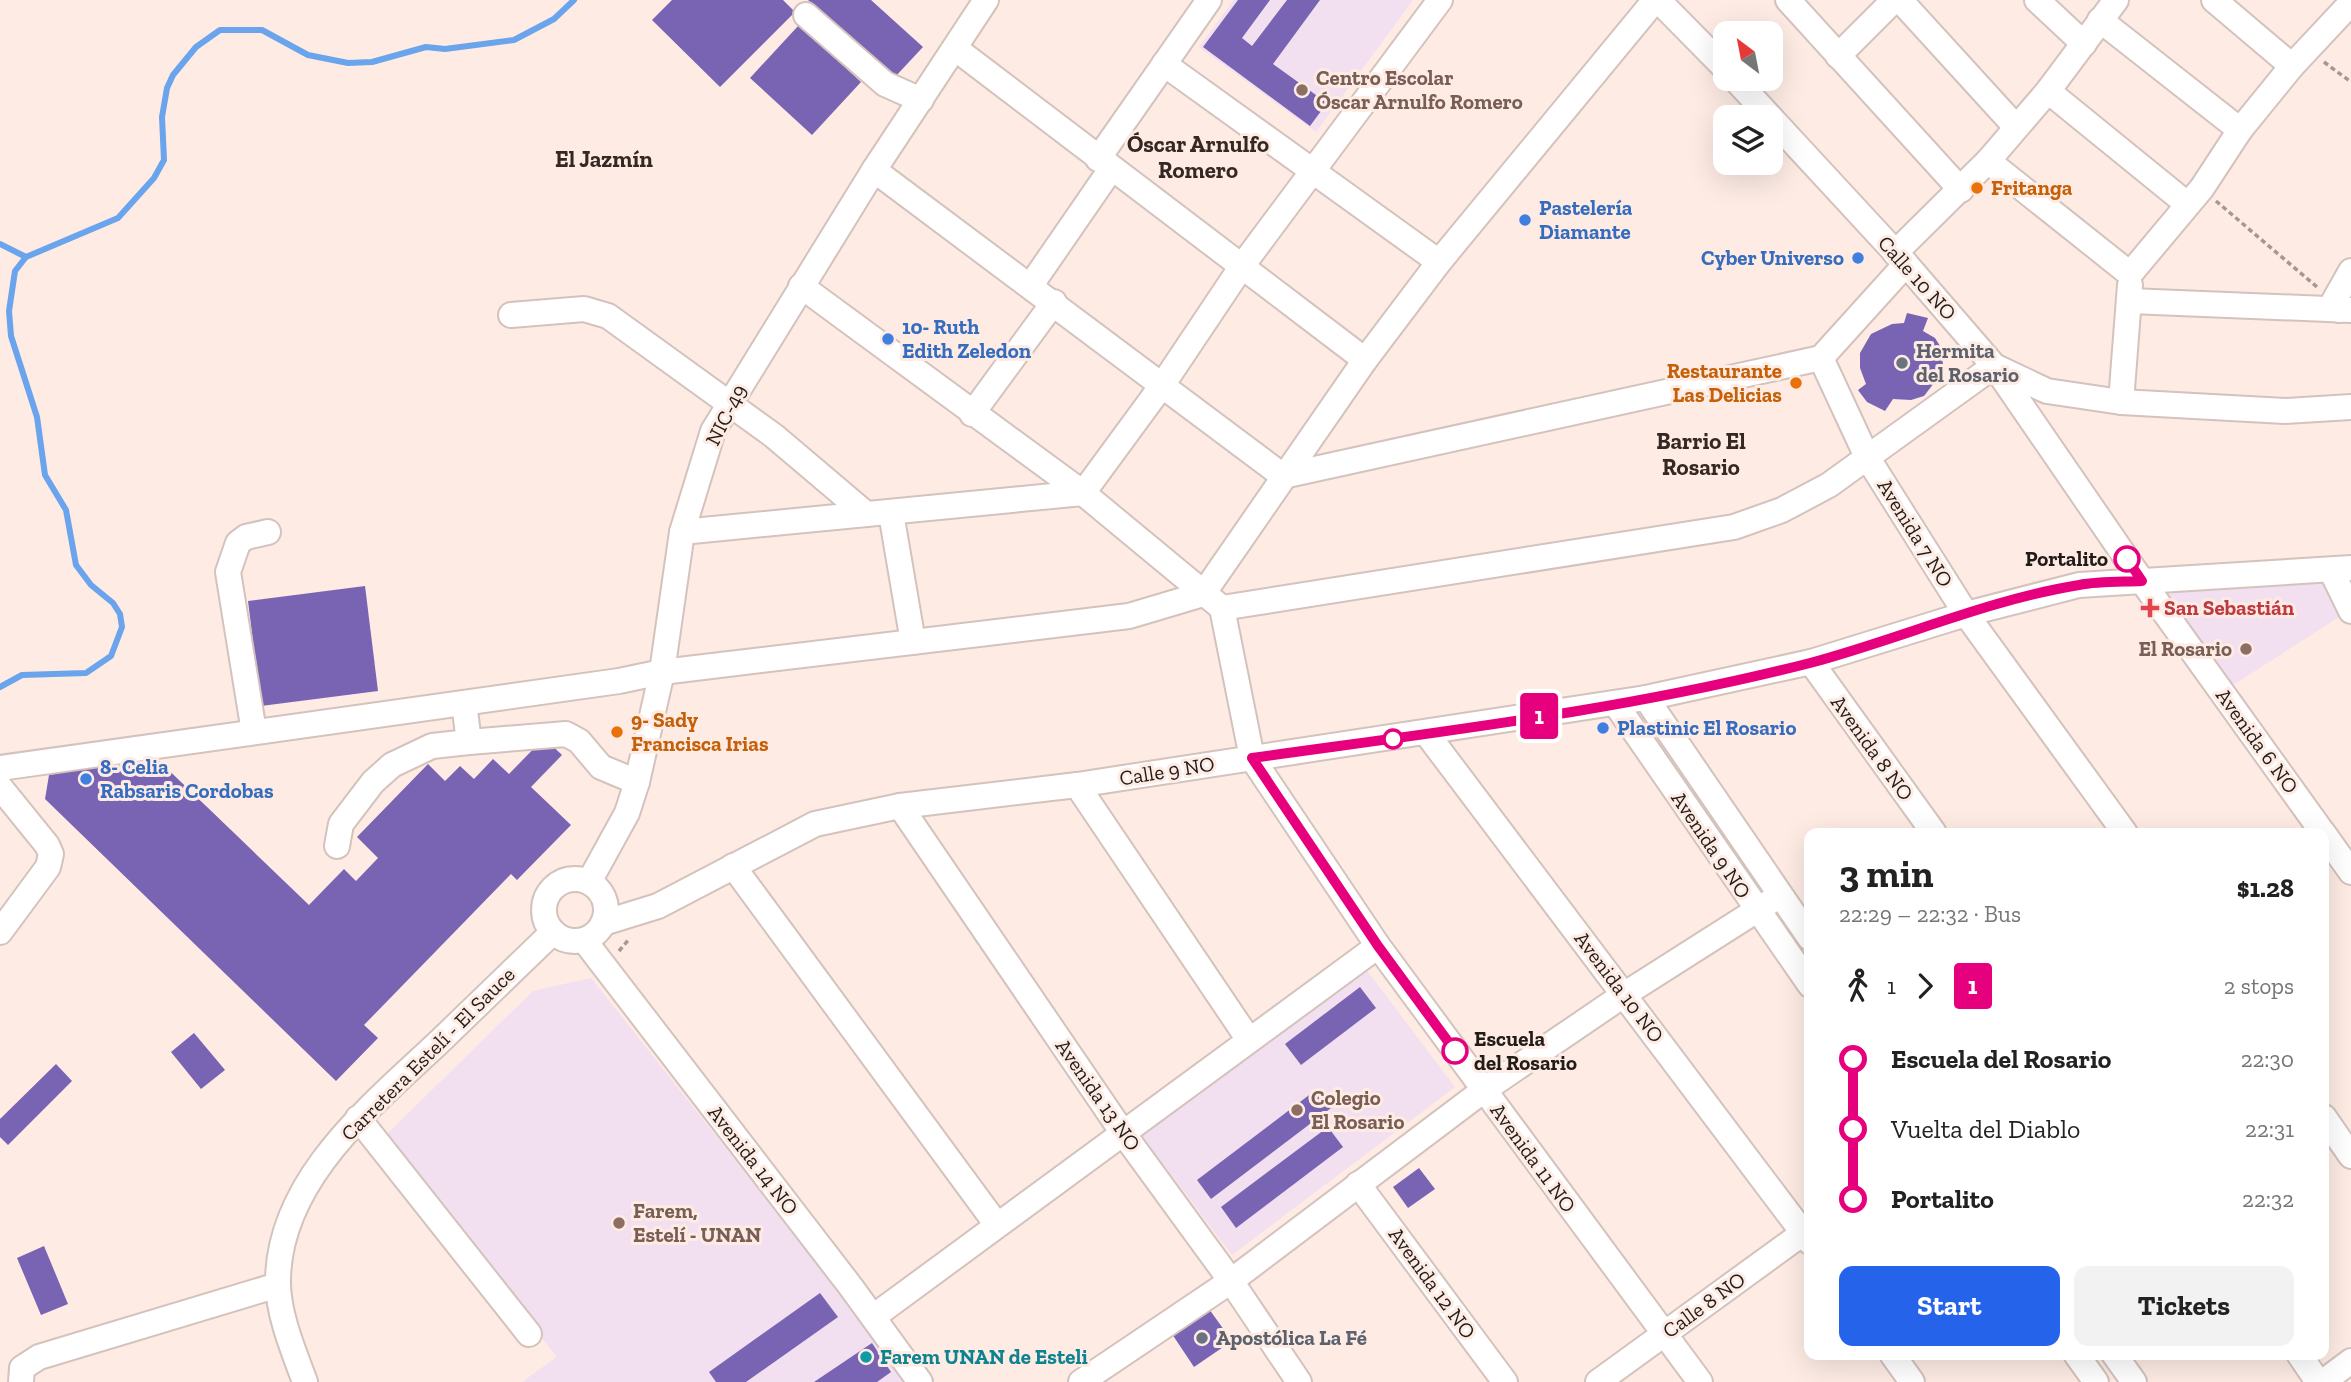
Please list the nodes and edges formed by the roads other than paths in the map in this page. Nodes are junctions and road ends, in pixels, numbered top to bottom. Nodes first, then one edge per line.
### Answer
1 (986, 0) edge
2 (1440, 0) edge
3 (1657, 0) edge
4 (1788, 0) edge
5 (1894, 0) edge
6 (1900, 0) edge
7 (2037, 0) edge
8 (2116, 0) edge
9 (2214, 0) edge
10 (1198, 3) edge
11 (2351, 3) edge
12 (806, 15) dead end
13 (2100, 20) junction
14 (2084, 44) junction
15 (956, 49) junction
16 (1713, 56) edge
17 (1838, 56) junction
18 (2300, 58) junction
19 (1164, 64) junction
20 (1746, 91) edge
21 (2048, 91) junction
22 (921, 100) junction
23 (2015, 126) junction
24 (2240, 130) junction
25 (1988, 161) junction
26 (1105, 164) junction
27 (874, 170) junction
28 (1315, 170) junction
29 (1961, 190) junction
30 (2194, 196) junction
31 (1901, 258) junction
32 (1439, 262) junction
33 (1242, 266) junction
34 (2351, 271) edge
35 (2130, 274) junction
36 (1031, 285) junction
37 (801, 286) junction
38 (2130, 301) junction
39 (1054, 302) junction
40 (2341, 307) edge
41 (511, 315) dead end
42 (1821, 358) junction
43 (1364, 360) junction
44 (1994, 366) junction
45 (1163, 384) junction
46 (729, 402) junction
47 (2121, 402) junction
48 (2351, 407) edge
49 (972, 414) junction
50 (1867, 457) junction
51 (1283, 476) junction
52 (1083, 493) junction
53 (891, 513) junction
54 (866, 514) junction
55 (268, 532) dead end
56 (682, 532) junction
57 (2341, 569) edge
58 (2142, 581) junction
59 (1213, 601) junction
60 (2351, 611) edge
61 (1966, 614) junction
62 (913, 642) junction
63 (1811, 662) junction
64 (662, 672) junction
65 (1646, 698) junction
66 (464, 703) junction
67 (1615, 703) junction
68 (254, 732) junction
69 (1427, 734) junction
70 (469, 742) junction
71 (1252, 758) junction
72 (0, 768) edge
73 (637, 782) junction
74 (1077, 785) junction
75 (0, 787) edge
76 (900, 806) junction
77 (1930, 828) edge
78 (2121, 828) edge
79 (2322, 828) edge
80 (2331, 840) edge
81 (337, 846) dead end
82 (733, 866) junction
83 (2351, 872) edge
84 (589, 882) junction
85 (1779, 896) junction
86 (1756, 911) junction
87 (603, 923) junction
88 (1804, 930) edge
89 (0, 932) edge
90 (553, 932) junction
91 (584, 940) junction
92 (1378, 946) junction
93 (1804, 977) edge
94 (1625, 994) junction
95 (1249, 1040) junction
96 (1484, 1090) junction
97 (358, 1118) junction
98 (2329, 1124) edge
99 (1123, 1133) junction
100 (2351, 1156) edge
101 (1358, 1184) junction
102 (997, 1225) junction
103 (1804, 1230) edge
104 (1804, 1236) edge
105 (1231, 1281) junction
106 (278, 1285) junction
107 (873, 1317) junction
108 (529, 1334) dead end
109 (1663, 1335) junction
110 (1896, 1360) edge
111 (2080, 1360) edge
112 (2118, 1360) edge
113 (2304, 1360) edge
114 (2351, 1361) edge
115 (1110, 1374) edge
116 (21, 1382) edge
117 (305, 1382) edge
118 (920, 1382) edge
119 (1081, 1382) edge
120 (1299, 1382) edge
121 (1505, 1382) edge
122 (1598, 1382) edge
123 (1700, 1382) edge
124 (1912, 1382) edge
125 (2096, 1382) edge
126 (2134, 1382) edge
127 (2320, 1382) edge

1 - 15 street, NIC-49 / NIC-49
2 - 28 street
3 - 16 street
3 - 32 street
4 - 17 street
5 - 17 street
6 - 23 street
7 - 14 street
8 - 13 street
9 - 18 street
10 - 19 street
11 - 18 street
12 - 22 street
13 - 14 street
13 - 24 street
14 - 21 street
15 - 22 street, NIC-49 / NIC-49
15 - 26 street
17 - 29 street
18 - 24 street
19 - 26 street
19 - 28 street
20 - 31 street, Calle 10 NO
21 - 23 street
21 - 30 street
22 - 27 street, NIC-49 / NIC-49
23 - 25 street
24 - 30 street
25 - 29 street
25 - 35 street
26 - 33 street
26 - 36 street
27 - 36 street
27 - 37 street, NIC-49 / NIC-49
28 - 32 street
28 - 33 street
29 - 31 street
30 - 35 street
31 - 42 street
31 - 44 street, Calle 10 NO
32 - 43 street
33 - 43 street
33 - 45 street
34 - 40 street
35 - 38 street
36 - 39 street
37 - 46 street, NIC-49 / NIC-49
37 - 49 street
38 - 40 street
38 - 47 street
39 - 45 street
39 - 49 street
41 - 46 street
42 - 50 street, Avenida 7 NO
42 - 51 street
43 - 51 street
44 - 47 street, Calle 10 NO
44 - 50 street
44 - 58 street
45 - 51 street
45 - 52 street
46 - 54 street
46 - 56 street, NIC-49 / NIC-49
47 - 48 street, Calle 10 NO
49 - 52 street
50 - 59 street
50 - 61 street, Avenida 7 NO
51 - 59 street
52 - 53 street
52 - 59 street
53 - 54 street
53 - 62 street
54 - 56 street
55 - 68 street
56 - 64 street, NIC-49 / NIC-49
57 - 58 street, Calle 9 NO
57 - 60 street
58 - 61 street, Calle 9 NO
58 - 79 street, Avenida 6 NO
59 - 62 street
59 - 71 street
61 - 63 street, Calle 9 NO
61 - 78 street, Avenida 7 NO
62 - 64 street
63 - 65 street, Calle 9 NO
63 - 77 street, Avenida 8 NO
64 - 66 street
64 - 73 street, NIC-49 / NIC-49
65 - 67 street, Calle 9 NO
65 - 85 street, Avenida 9 NO
66 - 68 street
66 - 70 street
67 - 69 street, Calle 9 NO
67 - 86 street, Avenida 9 NO
68 - 72 street
69 - 71 street, Calle 9 NO
69 - 94 street, Avenida 10 NO
70 - 73 street
70 - 81 street
71 - 74 street, Calle 9 NO
71 - 92 street, Avenida 11 NO
73 - 84 street, NIC-49 / NIC-49
74 - 76 street, Calle 9 NO
74 - 95 street
75 - 89 street
76 - 82 street, Calle 9 NO
76 - 99 street, Avenida 13 NO
80 - 83 street, Avenida 6 NO
82 - 87 street, Calle 9 NO
82 - 102 street
84 - 87 street
84 - 90 street
85 - 86 street
85 - 88 street, Avenida 9 NO
86 - 93 street, Avenida 9 NO
86 - 94 street
87 - 91 street
90 - 91 street
90 - 97 street, Carretera Estelí - El Sauce
91 - 107 street, Avenida 14 NO
92 - 95 street
92 - 96 street, Avenida 11 NO
94 - 96 street
94 - 103 street, Avenida 10 NO
95 - 99 street
96 - 101 street
96 - 109 street, Avenida 11 NO
97 - 106 street, Carretera Estelí - El Sauce
97 - 108 street
98 - 100 street
99 - 102 street
99 - 105 street, Avenida 13 NO
101 - 105 street
101 - 121 street, Avenida 12 NO
102 - 107 street
104 - 109 street, Calle 8 NO
105 - 115 street
105 - 120 street, Avenida 13 NO
106 - 116 street
106 - 117 street, Carretera Estelí - El Sauce
107 - 118 street, Avenida 14 NO
109 - 122 street, Calle 8 NO
109 - 123 street, Avenida 11 NO
110 - 124 street
111 - 125 street
112 - 126 street
113 - 127 street
114 - 127 street
115 - 119 street

